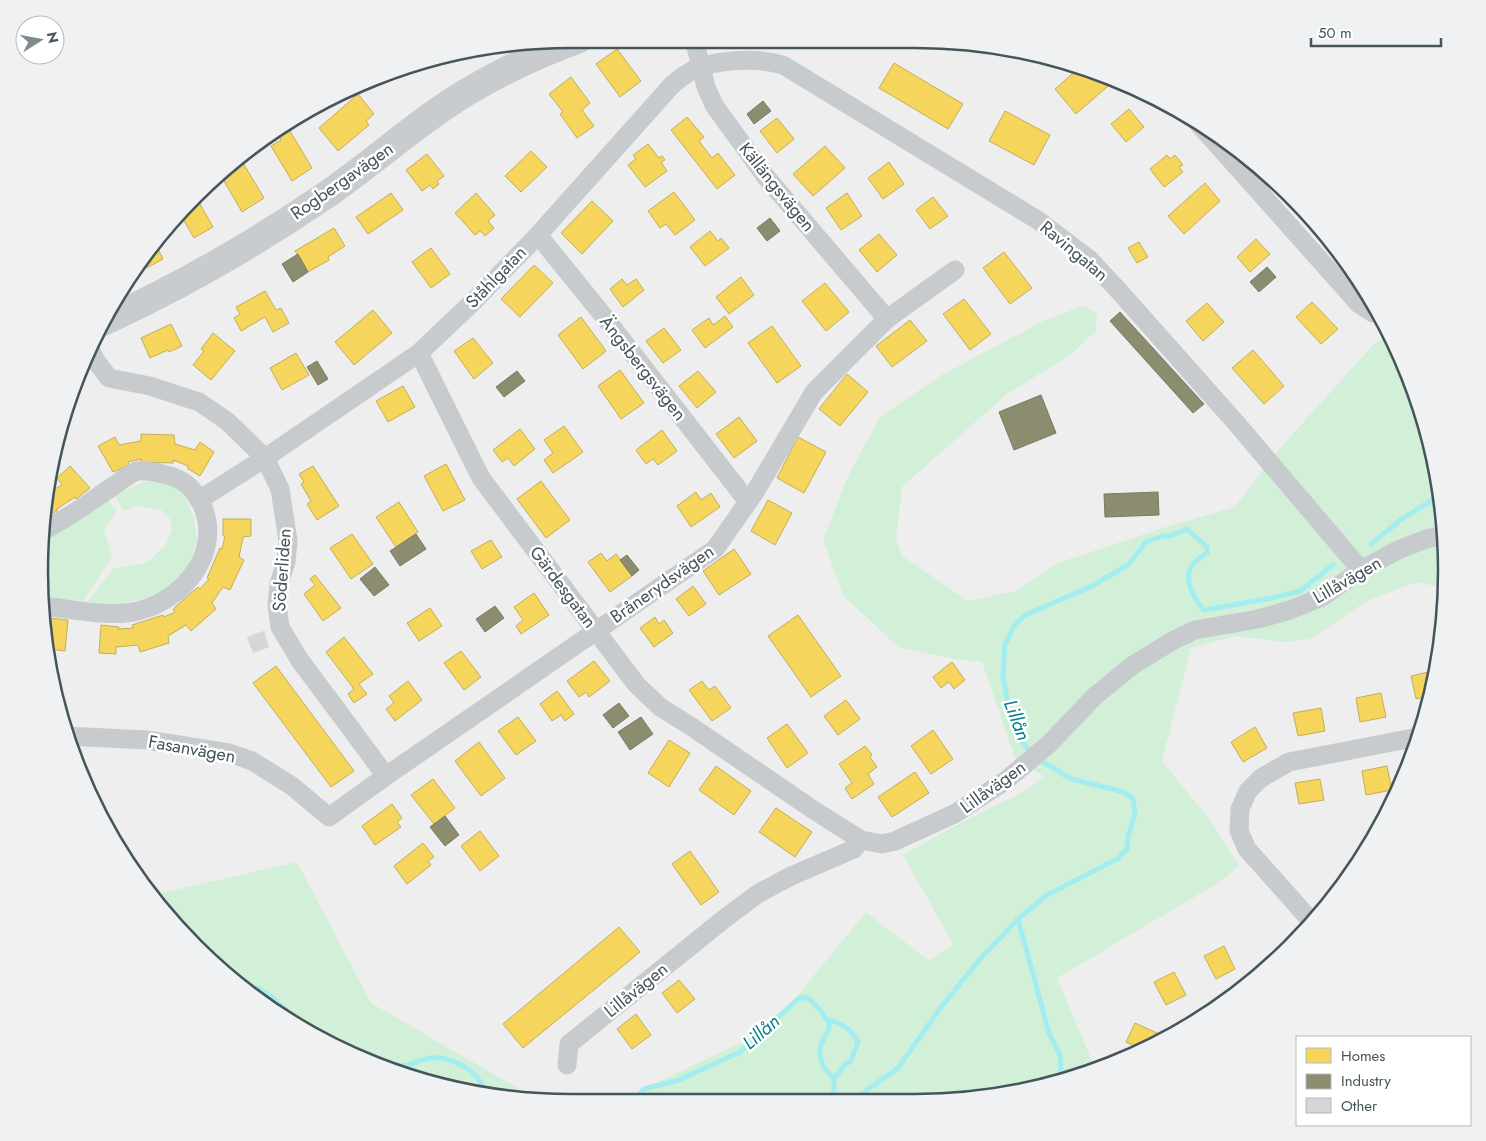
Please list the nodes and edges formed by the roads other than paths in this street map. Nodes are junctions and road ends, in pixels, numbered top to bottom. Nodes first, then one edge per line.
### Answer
1 (558, 48) edge
2 (696, 48) edge
3 (701, 67) junction
4 (1213, 141) edge
5 (538, 235) junction
6 (955, 270) dead end
7 (1369, 310) edge
8 (114, 317) edge
9 (887, 319) junction
10 (419, 353) junction
11 (94, 356) edge
12 (264, 458) junction
13 (199, 500) junction
14 (748, 502) junction
15 (50, 526) edge
16 (1437, 537) edge
17 (1361, 570) junction
18 (49, 607) edge
19 (596, 631) junction
20 (74, 736) edge
21 (1411, 738) edge
22 (386, 776) junction
23 (329, 817) joint
24 (861, 840) junction
25 (1307, 917) edge
26 (567, 1065) dead end

1 - 8 street, Rogbergavägen
2 - 3 street, Källängsvägen
3 - 5 street, Ståhlgatan
3 - 9 street, Källängsvägen
3 - 17 street, Ravingatan
4 - 7 street
5 - 10 street, Ståhlgatan
5 - 14 street, Ängsbergsvägen
6 - 9 street, Brånerydsvägen
9 - 14 street, Brånerydsvägen
10 - 12 street, Ståhlgatan
10 - 19 street, Gärdesgatan
11 - 12 street, Söderliden
12 - 13 street, Ståhlgatan
12 - 22 street, Söderliden
13 - 15 street
13 - 18 street
14 - 19 street, Brånerydsvägen
16 - 17 street, Lillåvägen
17 - 24 street, Lillåvägen
19 - 22 street, Brånerydsvägen
19 - 24 street, Gärdesgatan
20 - 23 street, Fasanvägen
21 - 25 street
22 - 23 street, Brånerydsvägen
24 - 26 street, Lillåvägen

